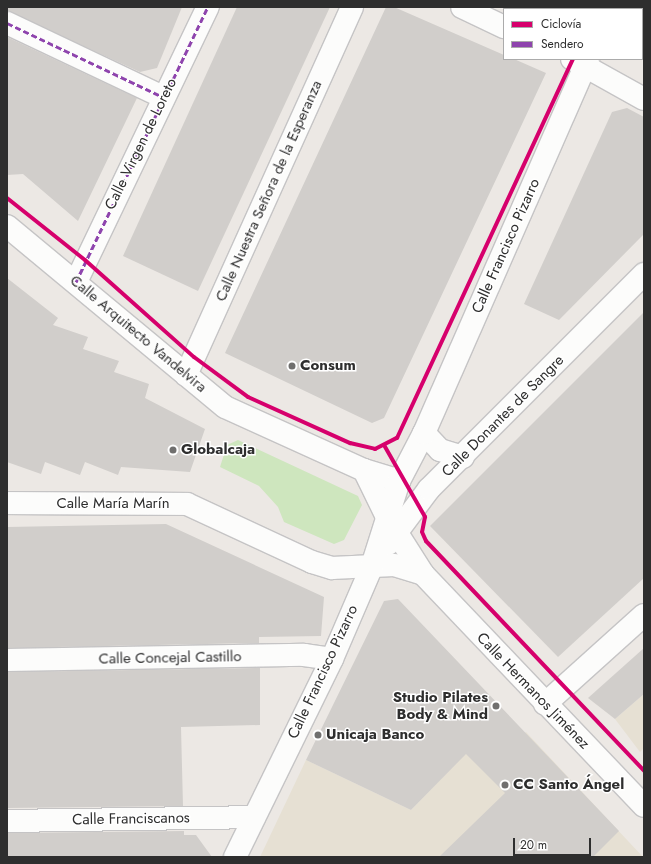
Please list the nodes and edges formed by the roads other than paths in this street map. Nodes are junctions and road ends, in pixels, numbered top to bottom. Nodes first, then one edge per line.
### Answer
1 (208, 7) edge
2 (352, 7) edge
3 (462, 7) edge
4 (7, 22) edge
5 (503, 27) edge
6 (582, 61) edge
7 (163, 97) junction
8 (644, 100) edge
9 (7, 226) edge
10 (644, 274) edge
11 (76, 282) junction
12 (186, 375) junction
13 (424, 433) junction
14 (463, 457) junction
15 (364, 470) junction
16 (399, 481) junction
17 (7, 503) edge
18 (391, 526) junction
19 (372, 566) junction
20 (422, 574) junction
21 (644, 615) edge
22 (332, 658) junction
23 (7, 660) edge
24 (545, 704) junction
25 (644, 806) edge
26 (254, 817) junction
27 (7, 820) edge
28 (235, 857) edge

1 - 7 street, Calle Virgen de Loreto
2 - 12 street, Calle Nuestra Señora de la Esperanza
3 - 5 street
4 - 7 street
6 - 8 street
6 - 13 street, Calle Francisco Pizarro
7 - 11 street, Calle Virgen de Loreto
9 - 11 street, Calle Arquitecto Vandelvira
10 - 14 street, Calle Donantes de Sangre
11 - 12 street, Calle Arquitecto Vandelvira
12 - 15 street, Calle Arquitecto Vandelvira
13 - 14 street
13 - 16 street, Calle Francisco Pizarro
14 - 18 street, Calle Donantes de Sangre
15 - 16 street
15 - 18 street, Calle Hermanos Jiménez
16 - 18 street, Calle Francisco Pizarro
17 - 19 street, Calle María Marín
18 - 19 street, Calle Francisco Pizarro
18 - 20 street, Calle Hermanos Jiménez
19 - 20 street, Calle Hermanos Jiménez
19 - 22 street, Calle Francisco Pizarro
20 - 24 street, Calle Hermanos Jiménez
21 - 24 street
22 - 23 street, Calle Concejal Castillo
22 - 26 street, Calle Francisco Pizarro
24 - 25 street, Calle Hermanos Jiménez
26 - 27 street, Calle Franciscanos
26 - 28 street, Calle Francisco Pizarro

